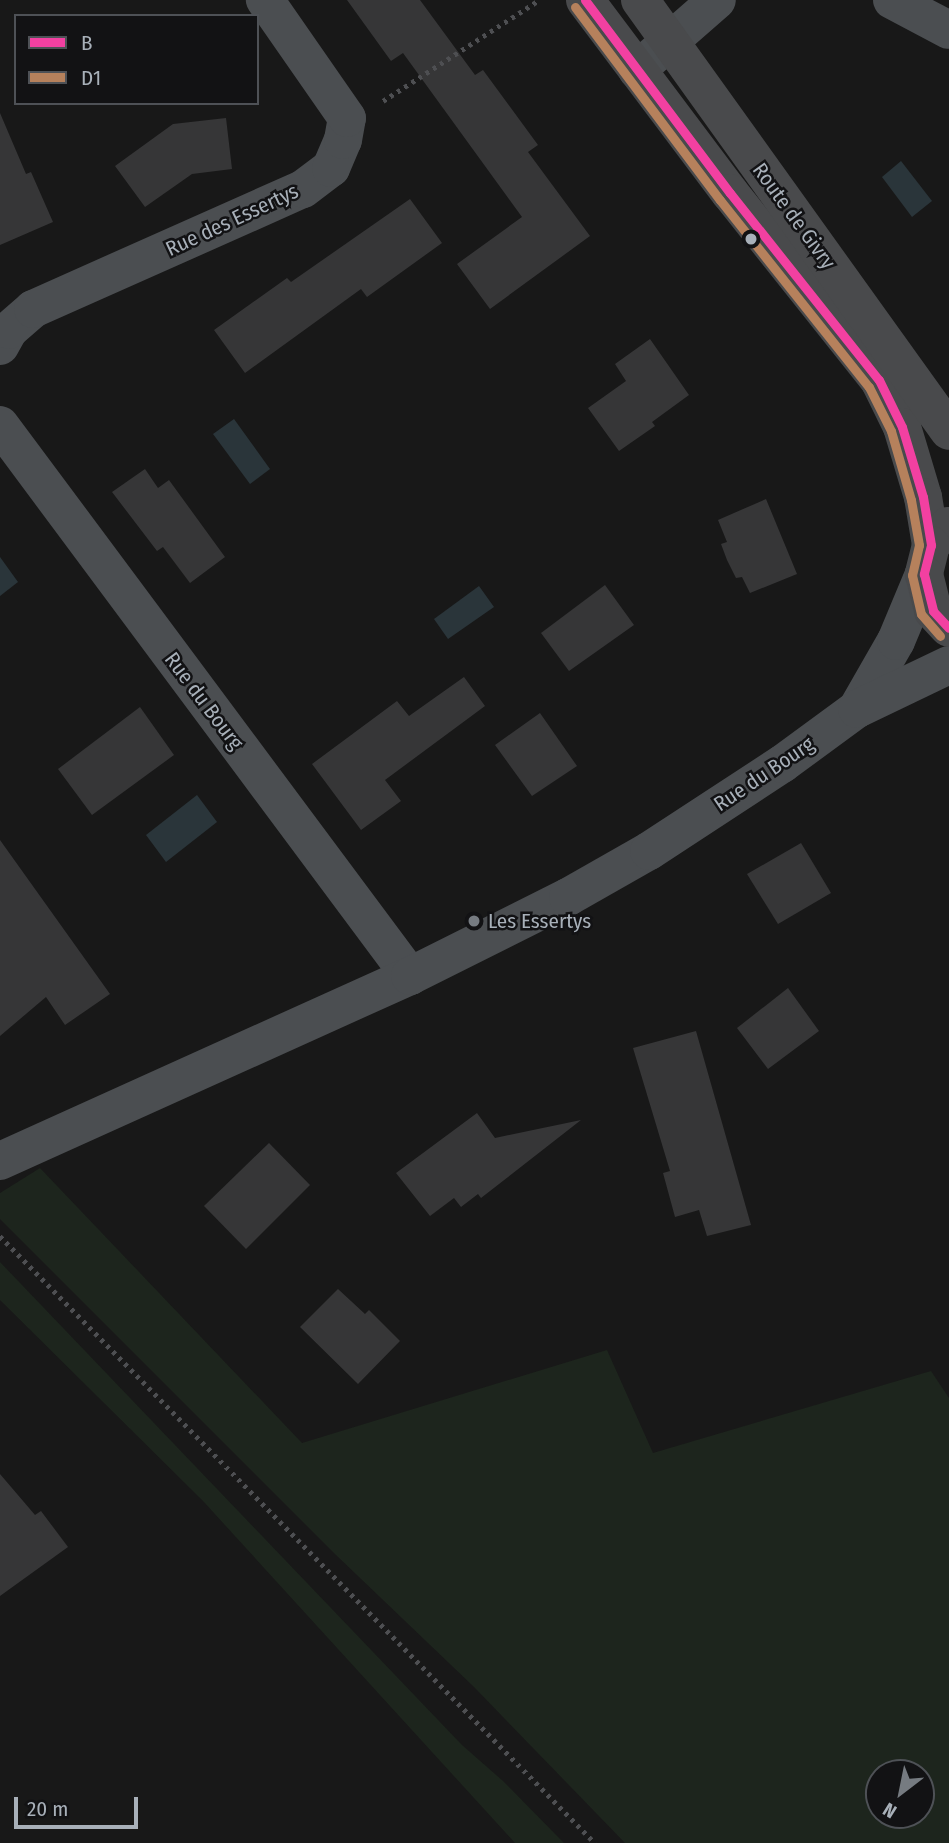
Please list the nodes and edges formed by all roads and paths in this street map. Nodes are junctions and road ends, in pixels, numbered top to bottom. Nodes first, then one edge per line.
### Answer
1 (265, 0) edge
2 (539, 0) edge
3 (585, 0) edge
4 (639, 0) edge
5 (717, 0) edge
6 (892, 0) edge
7 (949, 30) edge
8 (670, 43) junction
9 (637, 70) junction
10 (347, 118) junction
11 (0, 346) edge
12 (0, 425) edge
13 (949, 431) edge
14 (935, 548) edge
15 (949, 628) edge
16 (949, 665) edge
17 (857, 709) junction
18 (410, 976) junction
19 (0, 1161) edge
20 (0, 1236) edge
21 (595, 1843) edge

1 - 10 street
2 - 10 path
3 - 9 main road, Route de Givry
4 - 8 main road, Route de Givry
5 - 8 street
6 - 7 street
8 - 9 street
8 - 13 main road, Route de Givry
9 - 14 main road, Route de Givry
10 - 11 street, Rue des Essertys
12 - 18 street, Rue du Bourg
14 - 15 main road, Route de Givry
14 - 17 street, Rue du Bourg
16 - 17 street, Rue du Bourg
17 - 18 street, Rue du Bourg
18 - 19 street, Rue du Bourg
20 - 21 path

